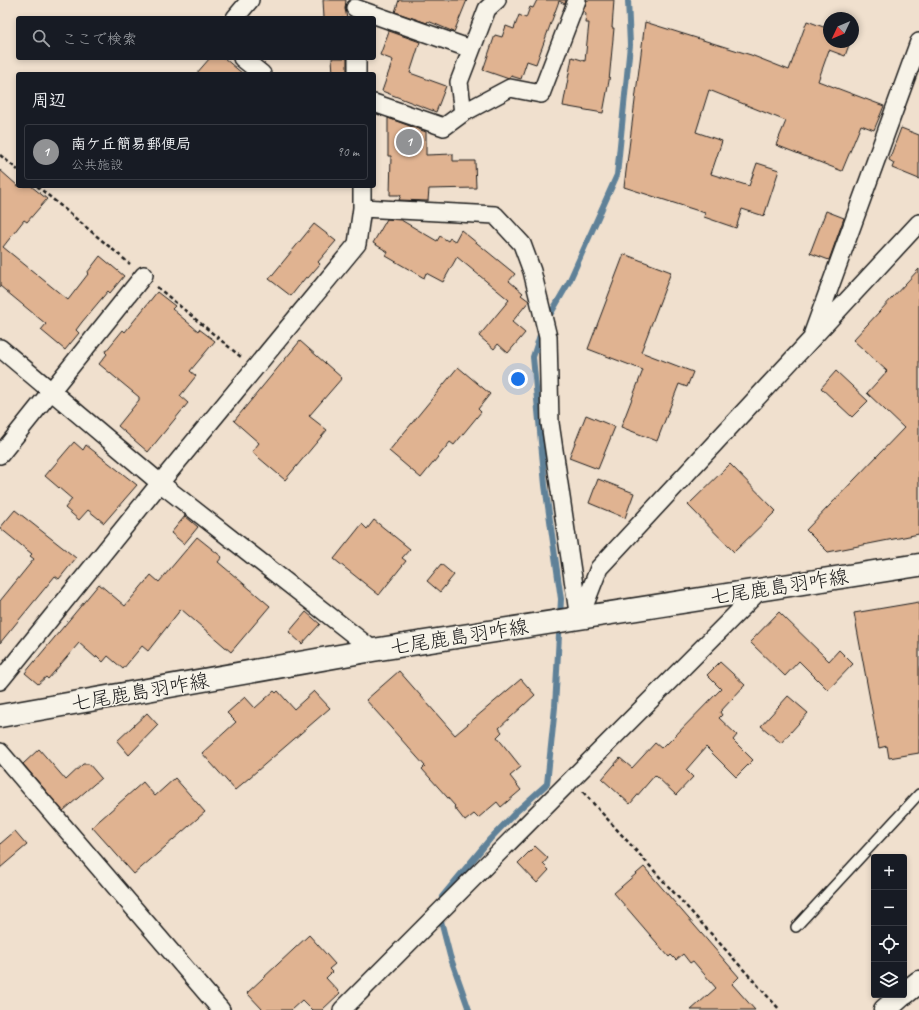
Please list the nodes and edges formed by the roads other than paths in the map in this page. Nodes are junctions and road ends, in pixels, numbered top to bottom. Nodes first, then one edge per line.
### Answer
1 (250, 0) edge
2 (497, 0) edge
3 (577, 0) edge
4 (355, 9) edge
5 (237, 16) edge
6 (375, 16) edge
7 (376, 16) edge
8 (919, 42) edge
9 (471, 49) junction
10 (244, 60) edge
11 (356, 60) edge
12 (260, 72) edge
13 (357, 72) edge
14 (376, 104) edge
15 (463, 114) junction
16 (362, 188) edge
17 (362, 208) junction
18 (919, 223) edge
19 (144, 275) dead end
20 (811, 339) junction
21 (0, 348) edge
22 (51, 391) junction
23 (0, 455) edge
24 (160, 483) junction
25 (919, 565) edge
26 (759, 590) junction
27 (566, 621) junction
28 (373, 650) junction
29 (0, 681) edge
30 (0, 716) edge
31 (0, 752) edge
32 (919, 794) edge
33 (796, 927) dead end
34 (919, 982) edge
35 (907, 991) edge
36 (898, 998) edge
37 (221, 1010) edge
38 (342, 1010) edge
39 (885, 1010) edge

1 - 5 street
2 - 9 street
3 - 15 street
4 - 6 street
7 - 9 street
8 - 20 street
9 - 15 street
10 - 12 street
11 - 13 street
14 - 15 street
16 - 17 street
17 - 24 street
17 - 27 street
18 - 20 street
19 - 22 street
20 - 27 street
21 - 22 street
22 - 23 street
22 - 24 street
24 - 28 street
24 - 29 street
25 - 26 main road, 七尾鹿島羽咋線
26 - 27 main road, 七尾鹿島羽咋線
26 - 38 street
27 - 28 main road, 七尾鹿島羽咋線
28 - 30 main road, 七尾鹿島羽咋線
31 - 37 street
32 - 33 lane
34 - 35 main road
36 - 39 main road

